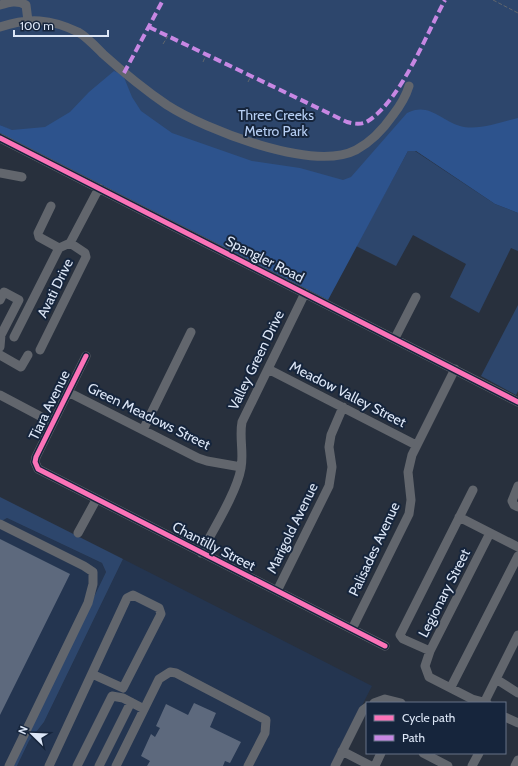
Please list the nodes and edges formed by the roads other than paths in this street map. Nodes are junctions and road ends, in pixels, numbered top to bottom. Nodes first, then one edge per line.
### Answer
1 (0, 5) edge
2 (28, 21) junction
3 (0, 27) edge
4 (409, 86) dead end
5 (0, 138) edge
6 (0, 173) edge
7 (22, 177) dead end
8 (99, 188) junction
9 (51, 206) dead end
10 (70, 243) junction
11 (59, 248) junction
12 (305, 293) junction
13 (416, 297) dead end
14 (0, 300) edge
15 (191, 332) dead end
16 (0, 334) edge
17 (14, 337) dead end
18 (395, 338) junction
19 (0, 347) edge
20 (40, 350) dead end
21 (0, 355) edge
22 (28, 355) dead end
23 (86, 356) dead end
24 (268, 369) junction
25 (455, 369) junction
26 (68, 392) junction
27 (0, 395) edge
28 (518, 402) edge
29 (343, 407) junction
30 (53, 423) junction
31 (143, 430) junction
32 (416, 445) junction
33 (35, 465) joint
34 (241, 467) junction
35 (518, 486) edge
36 (472, 490) dead end
37 (96, 500) junction
38 (518, 507) edge
39 (460, 517) junction
40 (0, 524) edge
41 (78, 533) dead end
42 (490, 533) junction
43 (518, 547) edge
44 (202, 553) junction
45 (518, 556) edge
46 (277, 591) junction
47 (352, 629) junction
48 (518, 635) edge
49 (385, 646) dead end
50 (430, 651) junction
51 (92, 674) junction
52 (496, 679) junction
53 (451, 687) junction
54 (518, 693) edge
55 (131, 702) junction
56 (377, 702) edge
57 (397, 702) edge
58 (486, 702) edge
59 (366, 708) edge
60 (144, 709) junction
61 (506, 717) edge
62 (517, 721) edge
63 (342, 751) junction
64 (381, 754) edge
65 (424, 754) edge
66 (478, 754) edge
67 (518, 761) edge
68 (9, 766) edge
69 (49, 766) edge
70 (77, 766) edge
71 (99, 766) edge
72 (116, 766) edge
73 (248, 766) edge
74 (335, 766) edge
75 (371, 766) edge
76 (375, 766) edge
77 (448, 766) edge
78 (472, 766) edge
79 (515, 766) edge

1 - 2 street
2 - 3 street
2 - 4 street
5 - 8 street, Spangler Road
6 - 7 street
8 - 10 street, Avati Drive
8 - 12 street, Spangler Road
9 - 11 street
10 - 11 street, Avati Drive
10 - 20 street, Avati Drive
11 - 17 street, Avati Drive
12 - 18 street, Spangler Road
12 - 24 street, Valley Green Drive
13 - 18 street
14 - 16 street
15 - 31 street
16 - 19 street
18 - 25 street, Spangler Road
21 - 22 street
23 - 26 street, Tiara Avenue
24 - 29 street, Meadow Valley Street
24 - 34 street, Valley Green Drive
25 - 28 street, Spangler Road
25 - 32 street, Palisades Avenue
26 - 30 street, Tiara Avenue
26 - 31 street, Green Meadows Street
27 - 30 street
29 - 32 street, Meadow Valley Street
29 - 46 street, Marigold Avenue
30 - 33 street, Tiara Avenue
31 - 34 street, Green Meadows Street
32 - 47 street, Palisades Avenue
33 - 37 street, Chantilly Street
34 - 44 street, Valley Green Drive
35 - 38 street
36 - 39 street
37 - 41 street
37 - 44 street, Chantilly Street
39 - 42 street
39 - 50 street
40 - 68 street
42 - 43 street
42 - 50 street, Legionary Street
44 - 46 street, Chantilly Street
45 - 53 street
46 - 47 street, Chantilly Street
47 - 49 street, Chantilly Street
48 - 52 street
50 - 53 street, Legionary Street
51 - 51 street
51 - 69 street
52 - 54 street
52 - 58 street
53 - 58 street
55 - 60 street
55 - 70 street
55 - 71 street
56 - 57 street
59 - 63 street
60 - 72 street
60 - 73 street
61 - 62 street
63 - 74 street
63 - 75 street
64 - 76 street
65 - 77 street
66 - 78 street
67 - 79 street

